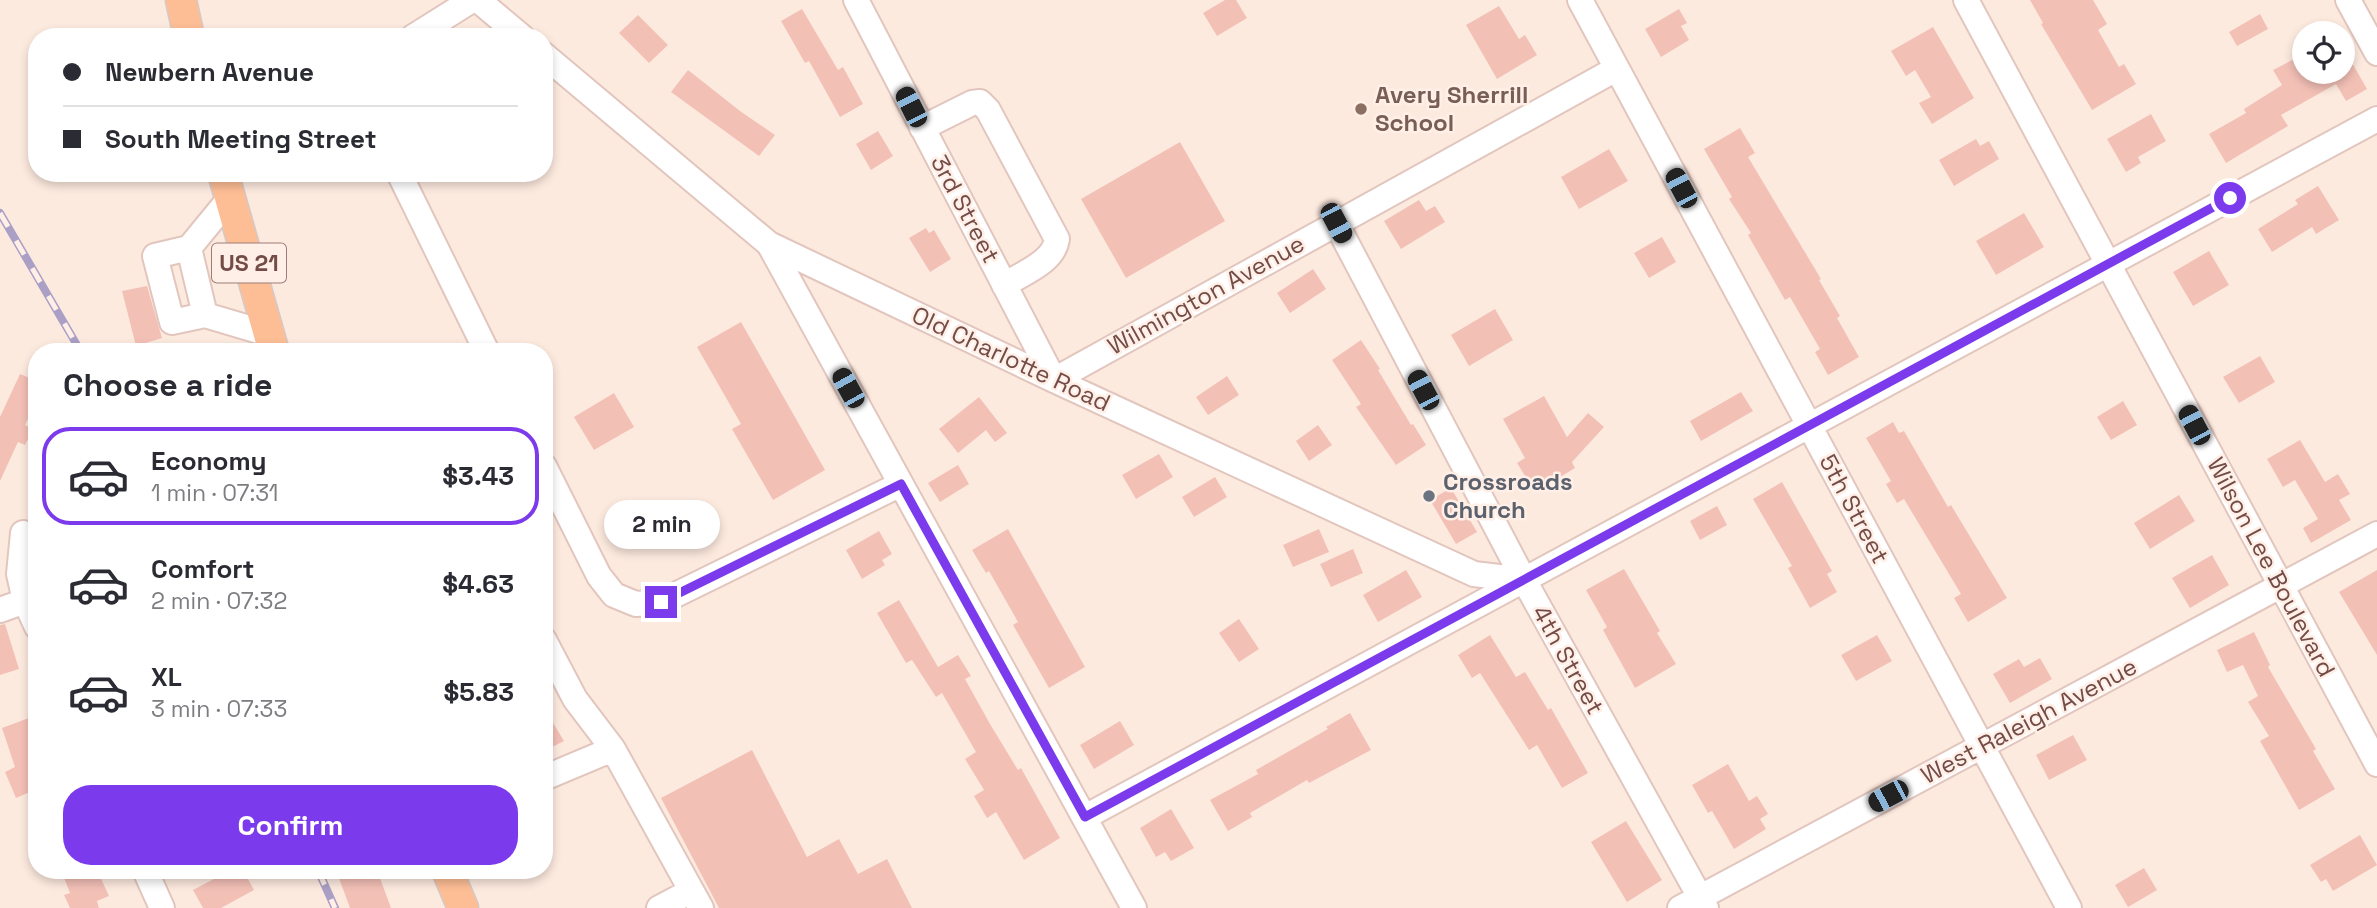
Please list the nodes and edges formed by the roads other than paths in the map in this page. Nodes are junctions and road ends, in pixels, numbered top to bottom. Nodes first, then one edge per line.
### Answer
1 (181, 0) edge
2 (472, 0) edge
3 (478, 0) edge
4 (856, 0) edge
5 (1580, 0) edge
6 (1966, 0) edge
7 (2348, 0) edge
8 (188, 28) edge
9 (427, 28) edge
10 (511, 28) edge
11 (2377, 53) edge
12 (553, 63) edge
13 (1616, 69) junction
14 (2377, 119) edge
15 (922, 128) junction
16 (402, 182) edge
17 (227, 185) edge
18 (1336, 223) junction
19 (769, 244) junction
20 (181, 250) junction
21 (2108, 264) junction
22 (1004, 285) junction
23 (197, 317) junction
24 (272, 343) edge
25 (483, 343) edge
26 (1054, 380) junction
27 (1809, 426) junction
28 (553, 484) edge
29 (901, 484) junction
30 (23, 533) dead end
31 (2377, 534) edge
32 (1524, 580) junction
33 (2280, 586) junction
34 (25, 601) junction
35 (28, 608) edge
36 (0, 610) edge
37 (553, 664) edge
38 (1982, 746) junction
39 (613, 749) junction
40 (2377, 764) edge
41 (553, 774) edge
42 (1085, 817) junction
43 (149, 879) edge
44 (451, 879) edge
45 (696, 900) edge
46 (1696, 904) edge
47 (162, 908) edge
48 (463, 908) edge
49 (659, 908) edge
50 (1135, 908) edge
51 (2069, 908) edge

1 - 8 main road
2 - 9 street
3 - 10 street
4 - 15 street, 3rd Street
5 - 13 street, 5th Street
6 - 21 street, Wilson Lee Boulevard
7 - 11 street
12 - 19 street, Old Charlotte Road
13 - 18 street, Wilmington Avenue
13 - 27 street, 5th Street
14 - 21 street
15 - 22 street, 3rd Street
15 - 22 street
16 - 25 street
17 - 20 street
17 - 24 main road, US 21
18 - 26 street, Wilmington Avenue
18 - 32 street, 4th Street
19 - 26 street, Old Charlotte Road
19 - 29 street
20 - 23 street
20 - 23 street
21 - 27 street
21 - 33 street, Wilson Lee Boulevard
22 - 26 street, 3rd Street
23 - 24 street
26 - 32 street, Old Charlotte Road
27 - 32 street
27 - 38 street, 5th Street
28 - 29 street
29 - 42 street
30 - 34 street
31 - 33 street, West Raleigh Avenue
32 - 42 street
32 - 46 street, 4th Street
33 - 38 street, West Raleigh Avenue
33 - 40 street, Wilson Lee Boulevard
34 - 35 street
34 - 36 street
37 - 39 street
38 - 46 street, West Raleigh Avenue
38 - 51 street, 5th Street
39 - 41 street
39 - 45 street
42 - 50 street
43 - 47 street
44 - 48 main road
45 - 49 street

